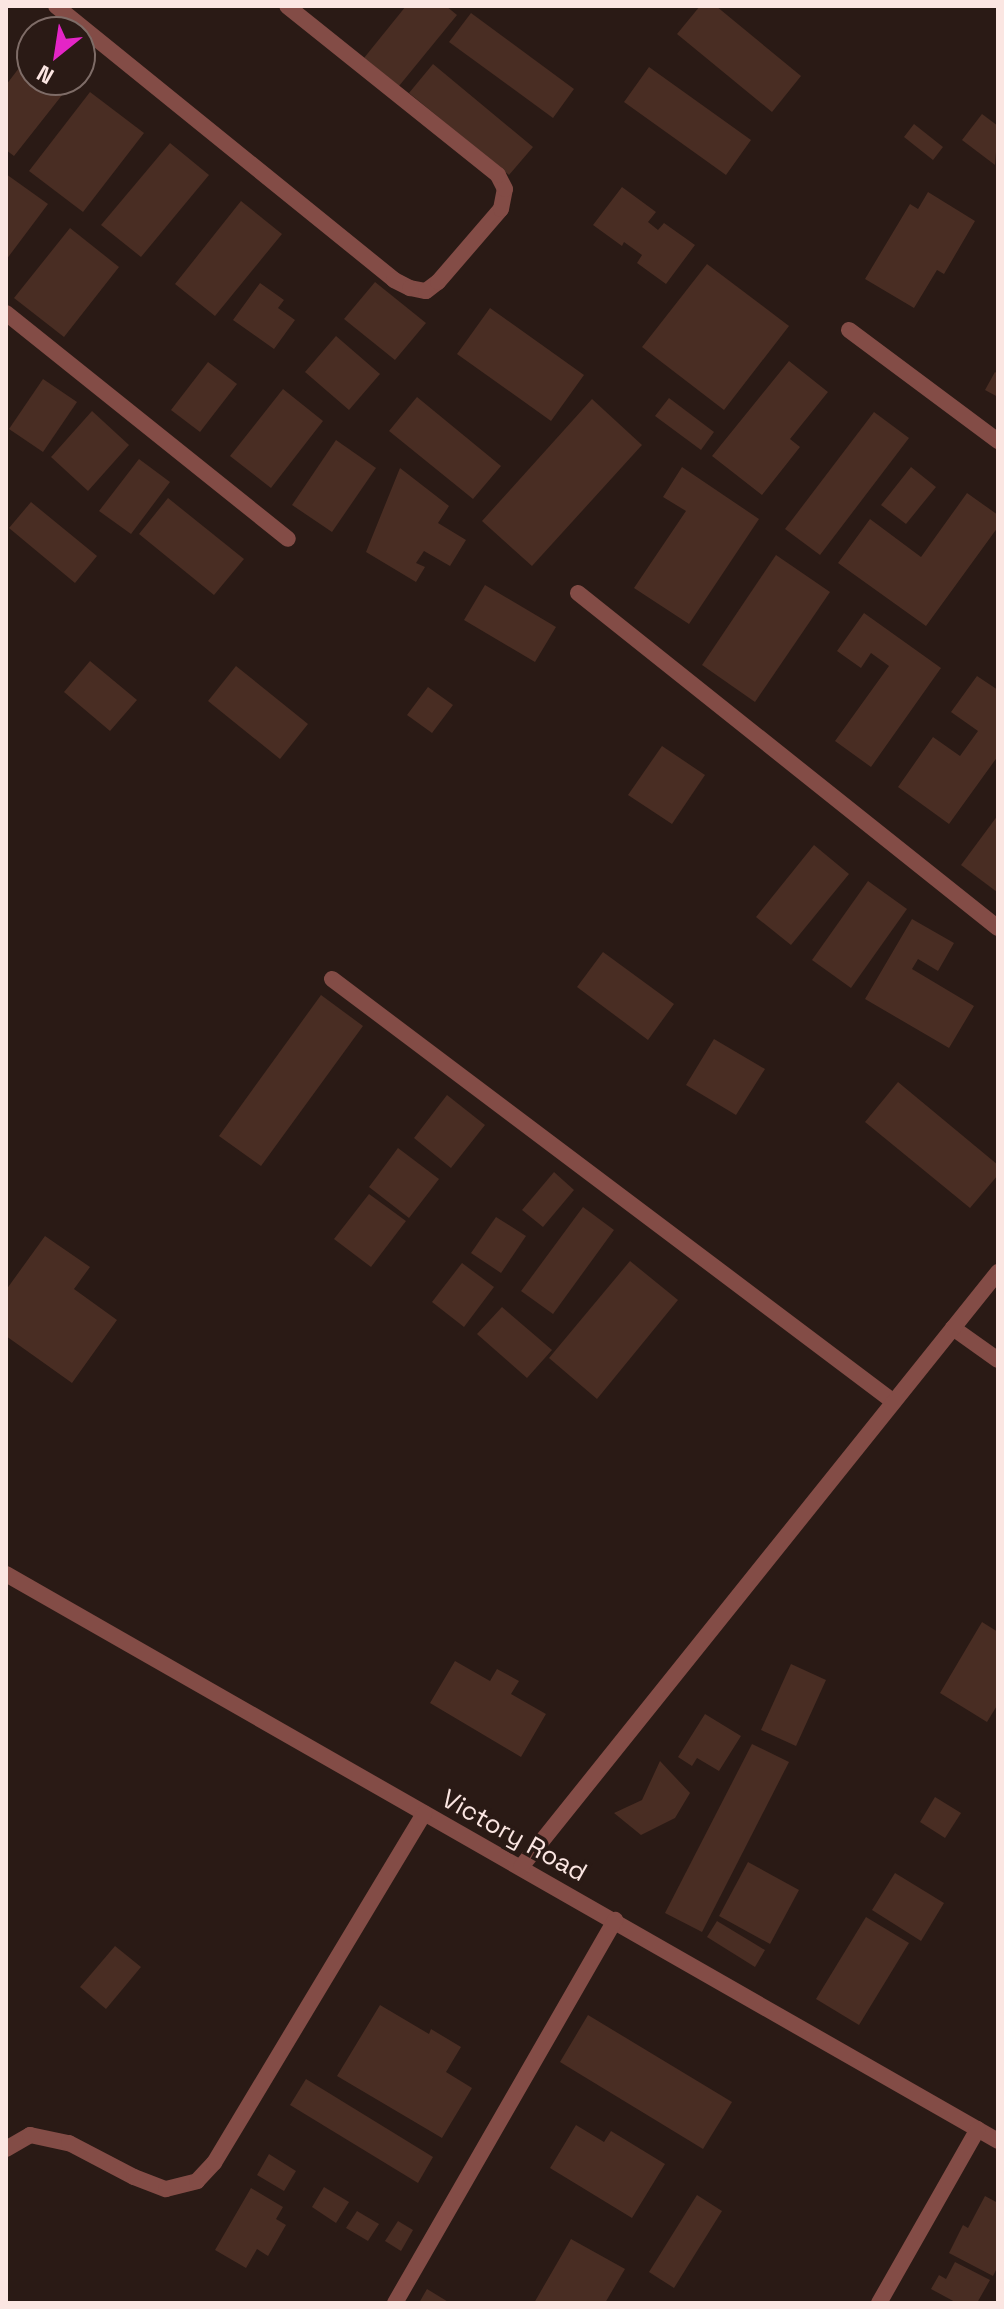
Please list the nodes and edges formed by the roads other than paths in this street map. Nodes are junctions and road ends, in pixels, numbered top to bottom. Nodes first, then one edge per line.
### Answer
1 (56, 6) edge
2 (287, 6) edge
3 (6, 313) edge
4 (849, 330) dead end
5 (998, 441) edge
6 (288, 539) dead end
7 (578, 593) dead end
8 (998, 928) edge
9 (332, 979) dead end
10 (998, 1272) edge
11 (953, 1328) junction
12 (998, 1360) edge
13 (894, 1402) junction
14 (6, 1574) edge
15 (424, 1813) junction
16 (521, 1867) junction
17 (615, 1920) junction
18 (978, 2129) junction
19 (998, 2141) edge
20 (6, 2149) edge
21 (395, 2303) edge
22 (879, 2303) edge

1 - 2 street
3 - 6 street
4 - 5 street
7 - 8 street
9 - 13 street
10 - 11 street
11 - 12 street
11 - 13 street
13 - 16 street
14 - 15 street, Victory Road
15 - 16 street, Victory Road
15 - 20 street
16 - 17 street, Victory Road
17 - 18 street, Victory Road
17 - 21 street
18 - 19 street, Victory Road
18 - 22 street

